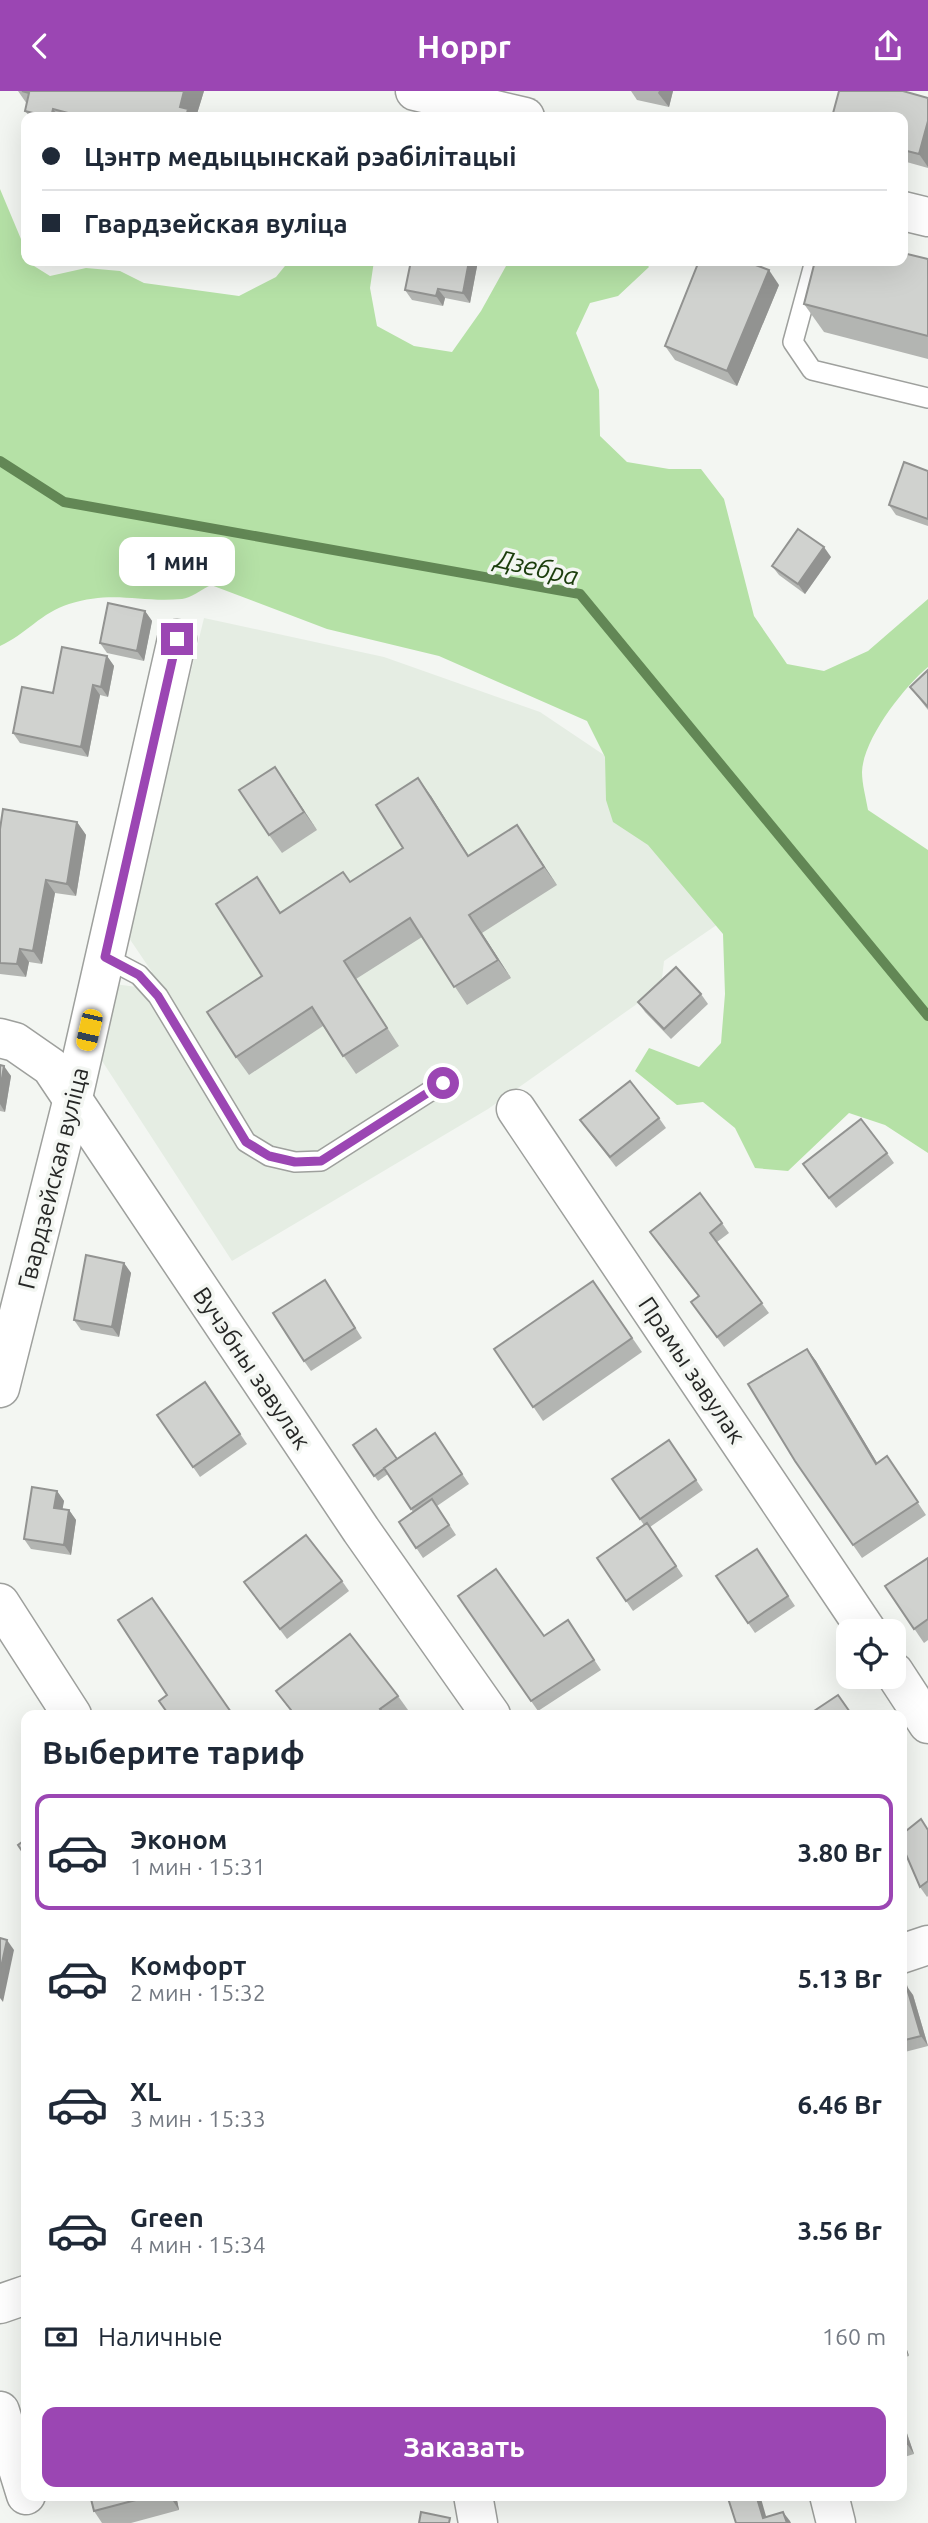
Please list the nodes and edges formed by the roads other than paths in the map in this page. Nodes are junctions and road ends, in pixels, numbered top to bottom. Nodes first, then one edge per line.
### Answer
1 (415, 91) edge
2 (504, 112) edge
3 (908, 212) edge
4 (928, 217) edge
5 (814, 266) edge
6 (928, 398) edge
7 (177, 639) dead end
8 (105, 957) junction
9 (0, 1038) edge
10 (443, 1083) dead end
11 (72, 1102) junction
12 (516, 1109) dead end
13 (0, 1388) edge
14 (0, 1603) edge
15 (859, 1619) edge
16 (905, 1689) edge
17 (69, 1710) edge
18 (487, 1710) edge
19 (928, 1724) edge
20 (928, 1945) edge
21 (907, 1952) edge
22 (21, 2297) edge
23 (0, 2304) edge
24 (0, 2411) edge
25 (21, 2479) edge
26 (28, 2501) edge
27 (474, 2501) edge
28 (830, 2501) edge
29 (35, 2523) edge
30 (478, 2523) edge
31 (836, 2523) edge

1 - 2 street
3 - 4 street
5 - 6 lane
7 - 8 street, Гвардзейская вуліца
8 - 10 lane
8 - 11 street, Гвардзейская вуліца
9 - 11 street, Вучэбны завулак
11 - 13 street, Гвардзейская вуліца
11 - 18 street, Вучэбны завулак
12 - 15 street, Прамы завулак
14 - 17 street
16 - 19 street
20 - 21 street
22 - 23 street
24 - 25 street
26 - 29 street
27 - 30 street
28 - 31 street

